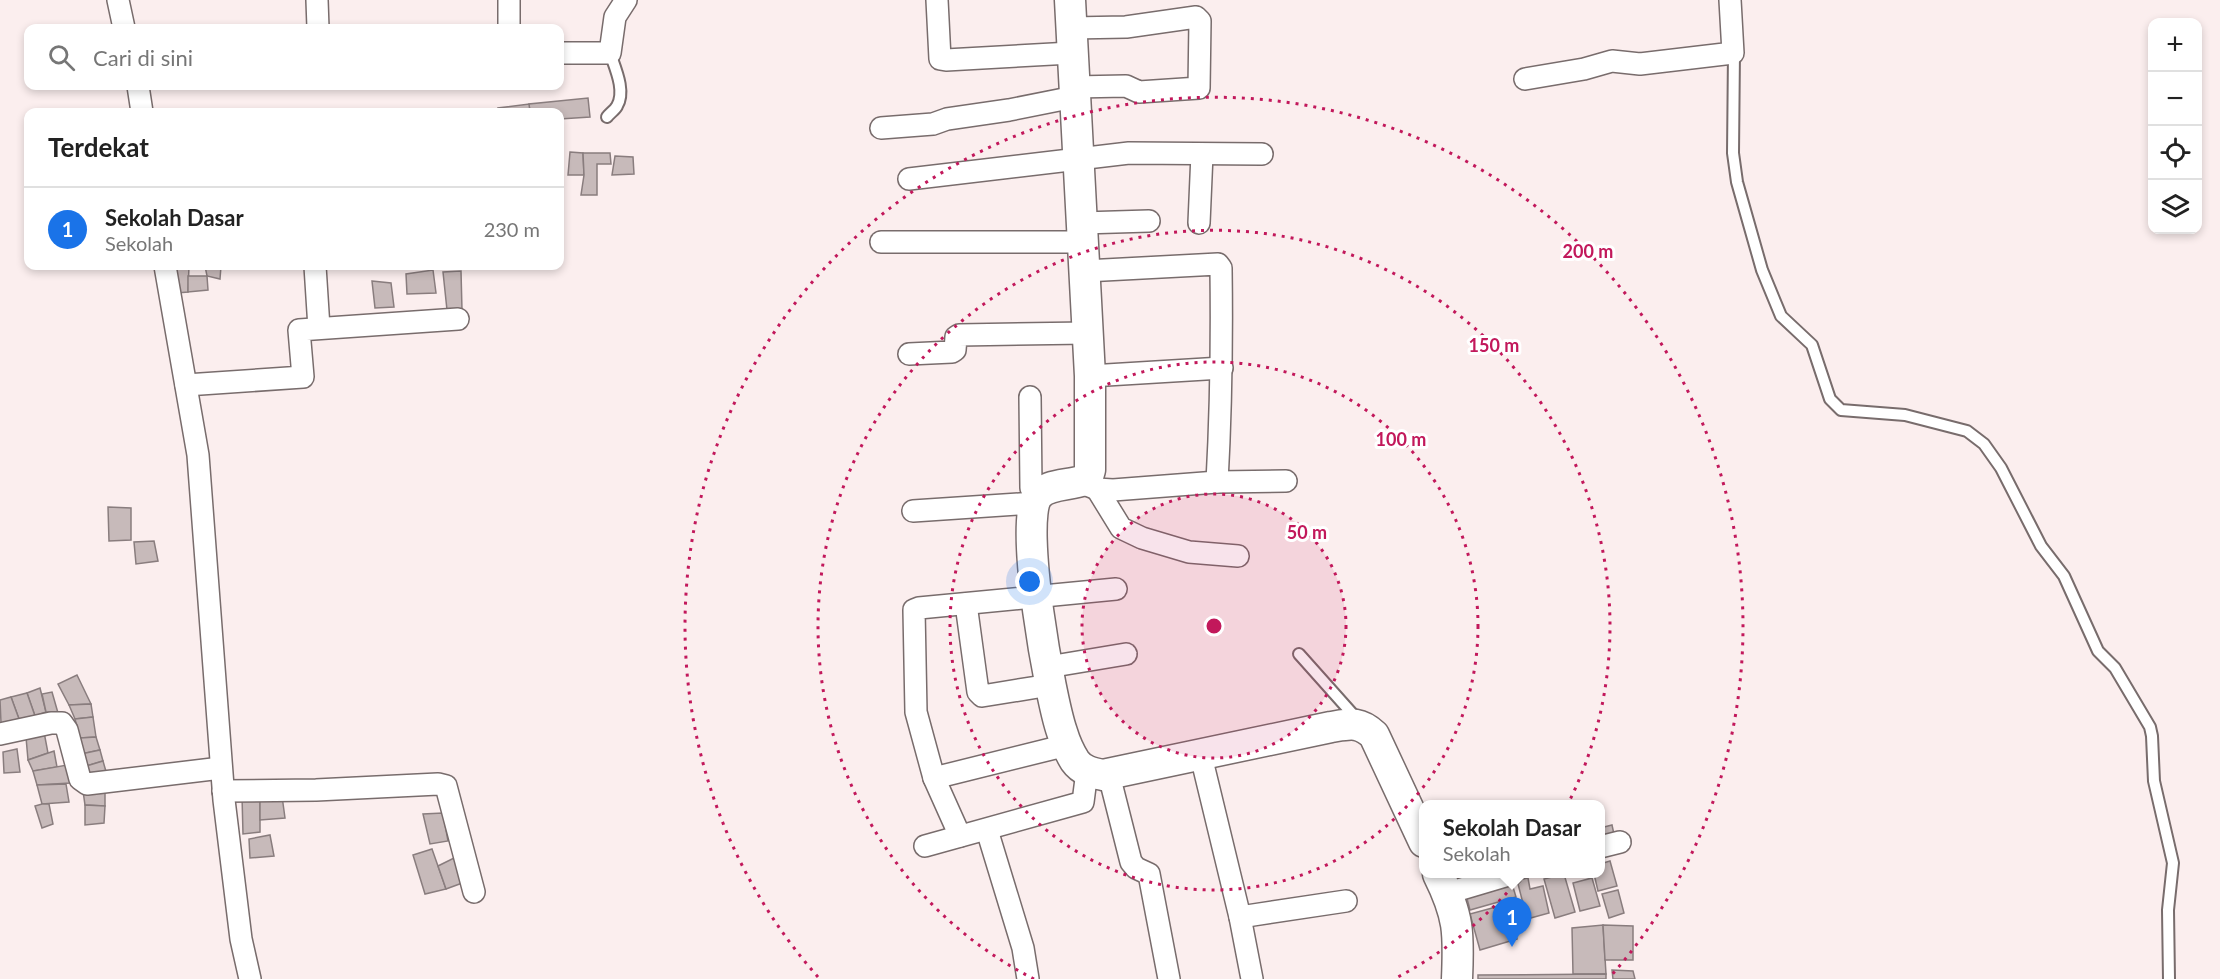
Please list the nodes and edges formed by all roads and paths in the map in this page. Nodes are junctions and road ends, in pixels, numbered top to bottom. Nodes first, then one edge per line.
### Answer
1 (118, 0) edge
2 (317, 0) edge
3 (509, 0) edge
4 (626, 0) edge
5 (937, 0) edge
6 (1730, 0) edge
7 (123, 24) edge
8 (318, 24) edge
9 (509, 24) edge
10 (1071, 27) edge
11 (1732, 52) junction
12 (564, 53) edge
13 (610, 53) junction
14 (1525, 79) dead end
15 (139, 90) edge
16 (1074, 92) junction
17 (141, 108) edge
18 (607, 117) dead end
19 (881, 128) dead end
20 (1202, 154) junction
21 (1262, 154) dead end
22 (1077, 160) junction
23 (909, 179) dead end
24 (1149, 221) dead end
25 (1199, 223) dead end
26 (1083, 232) junction
27 (881, 242) dead end
28 (166, 270) edge
29 (315, 270) edge
30 (1085, 271) junction
31 (458, 319) dead end
32 (319, 328) junction
33 (1087, 333) junction
34 (909, 354) dead end
35 (1222, 368) junction
36 (1090, 376) junction
37 (186, 386) junction
38 (1030, 397) dead end
39 (1286, 481) dead end
40 (1217, 482) junction
41 (1088, 485) junction
42 (1035, 500) junction
43 (913, 511) dead end
44 (1238, 556) dead end
45 (1116, 589) dead end
46 (1037, 597) junction
47 (966, 604) junction
48 (1126, 654) dead end
49 (1299, 654) dead end
50 (1049, 676) junction
51 (1364, 725) junction
52 (0, 734) edge
53 (1067, 745) junction
54 (1201, 756) junction
55 (221, 768) junction
56 (1098, 773) junction
57 (934, 778) junction
58 (223, 791) junction
59 (987, 830) junction
60 (1419, 831) edge
61 (960, 836) junction
62 (925, 846) dead end
63 (1478, 878) edge
64 (1443, 883) edge
65 (474, 892) dead end
66 (1346, 901) dead end
67 (1240, 917) junction
68 (250, 979) edge
69 (1028, 979) edge
70 (1169, 979) edge
71 (1252, 979) edge
72 (1457, 979) edge
73 (2169, 979) edge

1 - 7 street
2 - 8 street
3 - 9 street
4 - 13 street
5 - 10 street
6 - 11 street
10 - 16 street
10 - 16 street
11 - 14 street
11 - 73 lane
12 - 13 street
13 - 18 lane
15 - 17 street
16 - 19 street
16 - 22 street
20 - 21 street
20 - 22 street
20 - 25 street
22 - 23 street
22 - 26 street
24 - 26 street
26 - 27 street
26 - 30 street
28 - 37 street
29 - 32 street
30 - 33 street
30 - 35 street
31 - 32 street
32 - 37 street
33 - 34 street
33 - 36 street
35 - 36 street
35 - 40 street
36 - 41 street
37 - 55 street
38 - 42 street
39 - 40 street
40 - 41 street
41 - 42 street
41 - 44 street
42 - 43 street
42 - 46 street
45 - 46 street
46 - 47 street
46 - 50 street
47 - 50 street
47 - 57 street
48 - 50 street
49 - 51 lane
50 - 53 street
51 - 54 street
51 - 60 street
52 - 55 street
53 - 56 street
53 - 57 street
54 - 56 street
54 - 67 street
55 - 58 street
56 - 59 street
56 - 70 street
57 - 61 street
58 - 65 street
58 - 68 street
59 - 61 street
59 - 69 street
61 - 62 street
63 - 64 street
64 - 72 street
66 - 67 street
67 - 71 street

